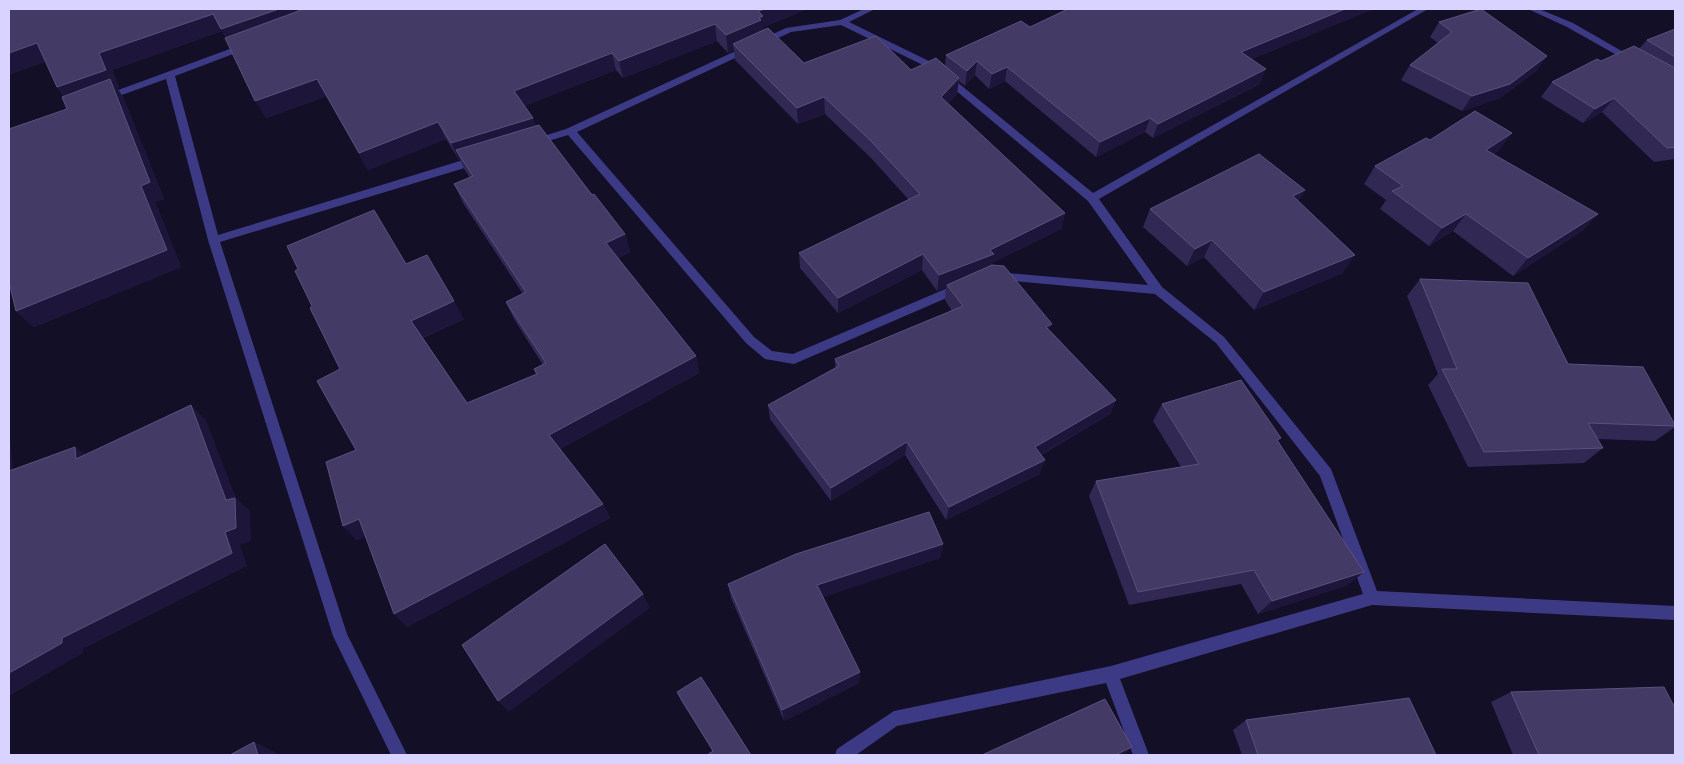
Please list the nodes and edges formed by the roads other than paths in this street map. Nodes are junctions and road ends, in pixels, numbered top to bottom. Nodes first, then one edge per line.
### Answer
1 (871, 9) edge
2 (1424, 9) edge
3 (1532, 9) edge
4 (842, 22) junction
5 (259, 42) edge
6 (1643, 66) edge
7 (170, 75) junction
8 (98, 100) edge
9 (570, 131) junction
10 (524, 146) edge
11 (486, 157) edge
12 (1092, 198) junction
13 (214, 240) junction
14 (988, 275) edge
15 (970, 283) edge
16 (1158, 290) junction
17 (1372, 598) junction
18 (1675, 613) edge
19 (1111, 674) junction
20 (399, 755) edge
21 (844, 755) edge
22 (1142, 755) edge

1 - 4 street
2 - 12 street
3 - 6 street
4 - 9 street
4 - 12 street
5 - 7 street
7 - 8 street
7 - 13 street
9 - 10 street
9 - 15 street
11 - 13 street
12 - 16 street
13 - 20 street
14 - 16 street
16 - 17 street
17 - 18 street
17 - 19 street
19 - 21 street
19 - 22 street

